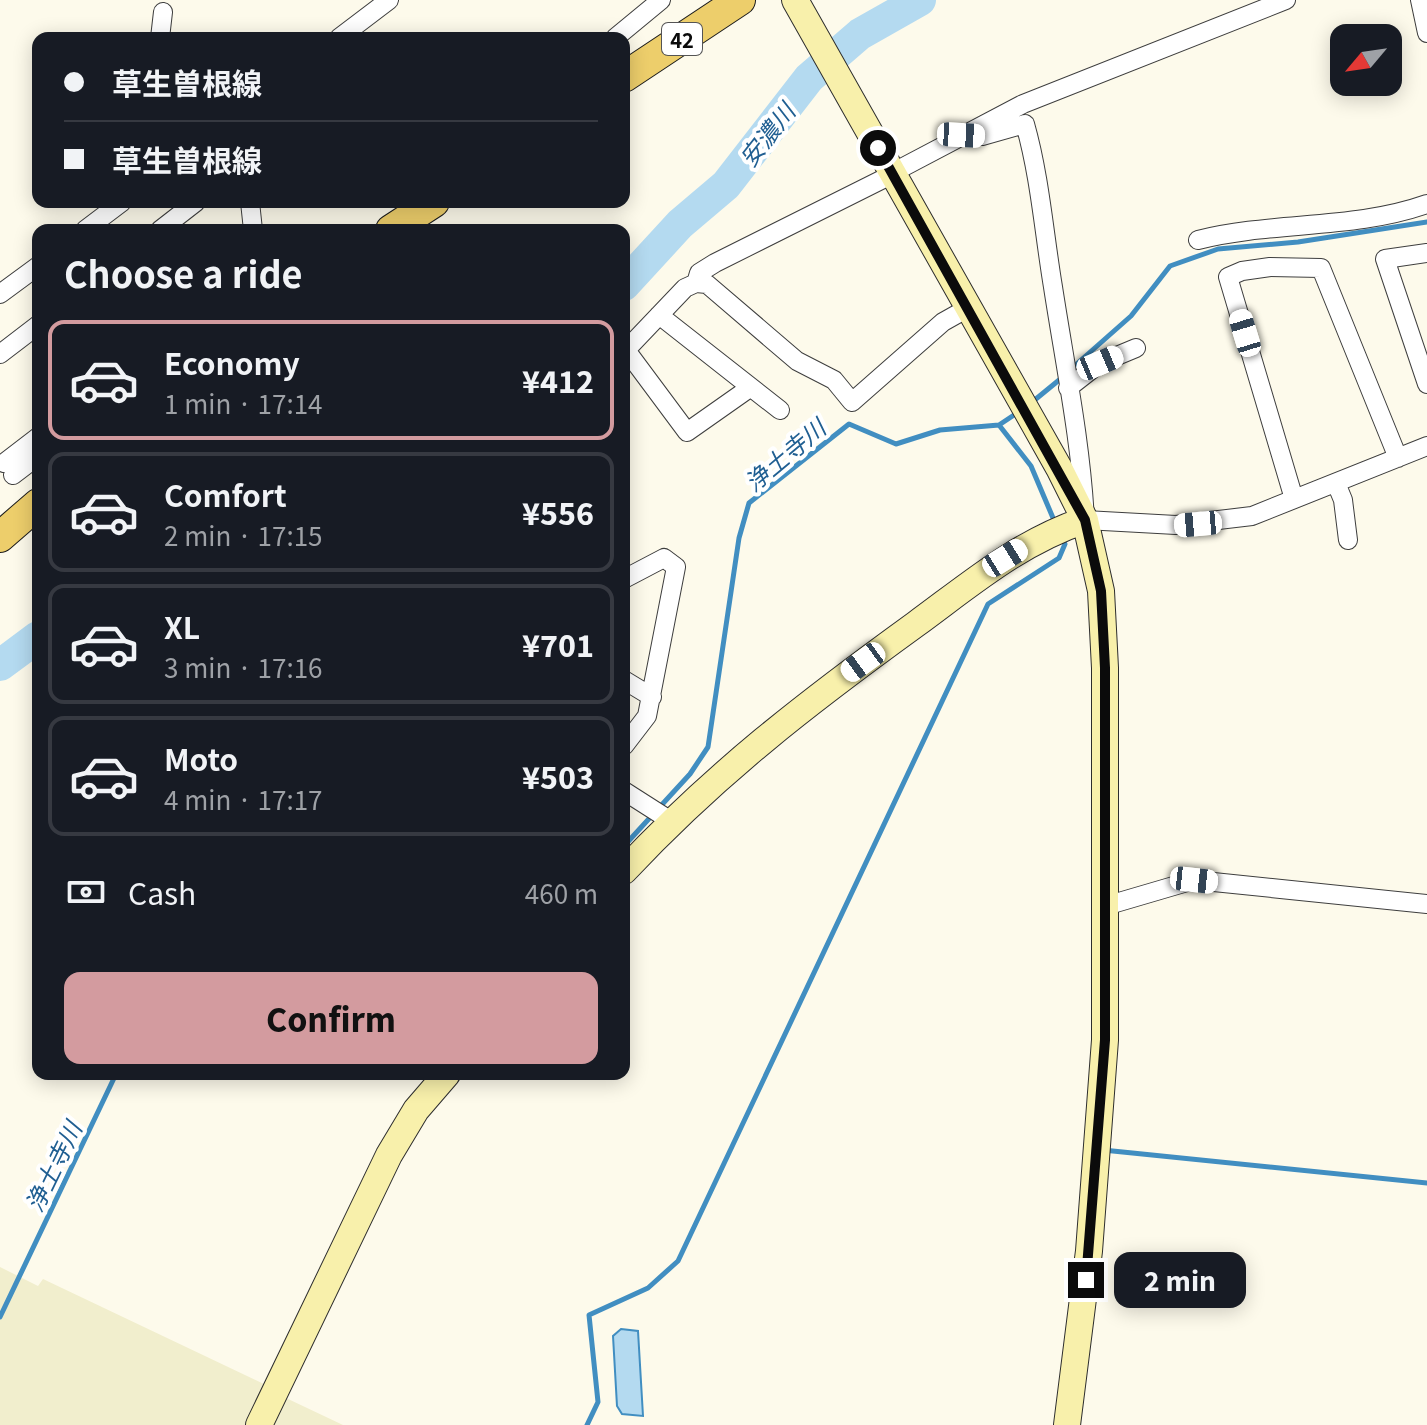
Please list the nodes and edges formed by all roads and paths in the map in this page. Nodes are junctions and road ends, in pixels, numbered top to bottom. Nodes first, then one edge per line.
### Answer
1 (389, 0) edge
2 (661, 0) edge
3 (740, 0) edge
4 (795, 0) edge
5 (1286, 0) edge
6 (1420, 0) edge
7 (163, 12) dead end
8 (161, 32) edge
9 (347, 32) edge
10 (622, 32) edge
11 (1427, 33) edge
12 (630, 66) edge
13 (961, 135) junction
14 (892, 173) junction
15 (1427, 204) edge
16 (114, 208) edge
17 (188, 208) edge
18 (425, 208) edge
19 (93, 224) edge
20 (168, 224) edge
21 (400, 224) edge
22 (1198, 240) dead end
23 (1427, 253) edge
24 (32, 270) edge
25 (696, 283) junction
26 (0, 294) edge
27 (968, 308) junction
28 (659, 315) junction
29 (32, 330) edge
30 (630, 346) edge
31 (1136, 348) dead end
32 (0, 354) edge
33 (630, 358) edge
34 (1427, 384) edge
35 (751, 387) junction
36 (1068, 387) junction
37 (780, 410) dead end
38 (1427, 446) edge
39 (32, 447) edge
40 (1398, 458) junction
41 (32, 461) edge
42 (15, 477) edge
43 (1336, 483) junction
44 (1294, 499) junction
45 (1085, 520) junction
46 (0, 537) edge
47 (1348, 540) dead end
48 (630, 576) edge
49 (630, 684) edge
50 (652, 697) junction
51 (630, 738) edge
52 (630, 795) edge
53 (671, 821) junction
54 (630, 865) edge
55 (1427, 904) edge
56 (1102, 907) junction
57 (442, 1080) edge
58 (259, 1425) edge
59 (1071, 1425) edge

1 - 9 street
2 - 10 street
3 - 12 main road, 42
4 - 14 main road
5 - 13 street
6 - 11 street
7 - 8 street
13 - 14 street
13 - 36 street
14 - 25 street
14 - 27 main road
15 - 22 street
16 - 19 street
17 - 20 street
18 - 21 main road
23 - 34 street
24 - 26 street
25 - 27 street
25 - 28 street
27 - 45 main road
28 - 30 street
28 - 35 street
29 - 32 street
31 - 36 street
33 - 35 street
35 - 37 street
36 - 45 street
38 - 40 street
39 - 42 street
40 - 43 street
40 - 44 street
41 - 42 street
42 - 46 main road
43 - 44 street
43 - 47 street
44 - 45 street
45 - 53 main road
45 - 56 main road
48 - 50 street
49 - 50 street
50 - 51 street
52 - 53 street
53 - 54 main road
55 - 56 street
56 - 59 main road
57 - 58 main road

